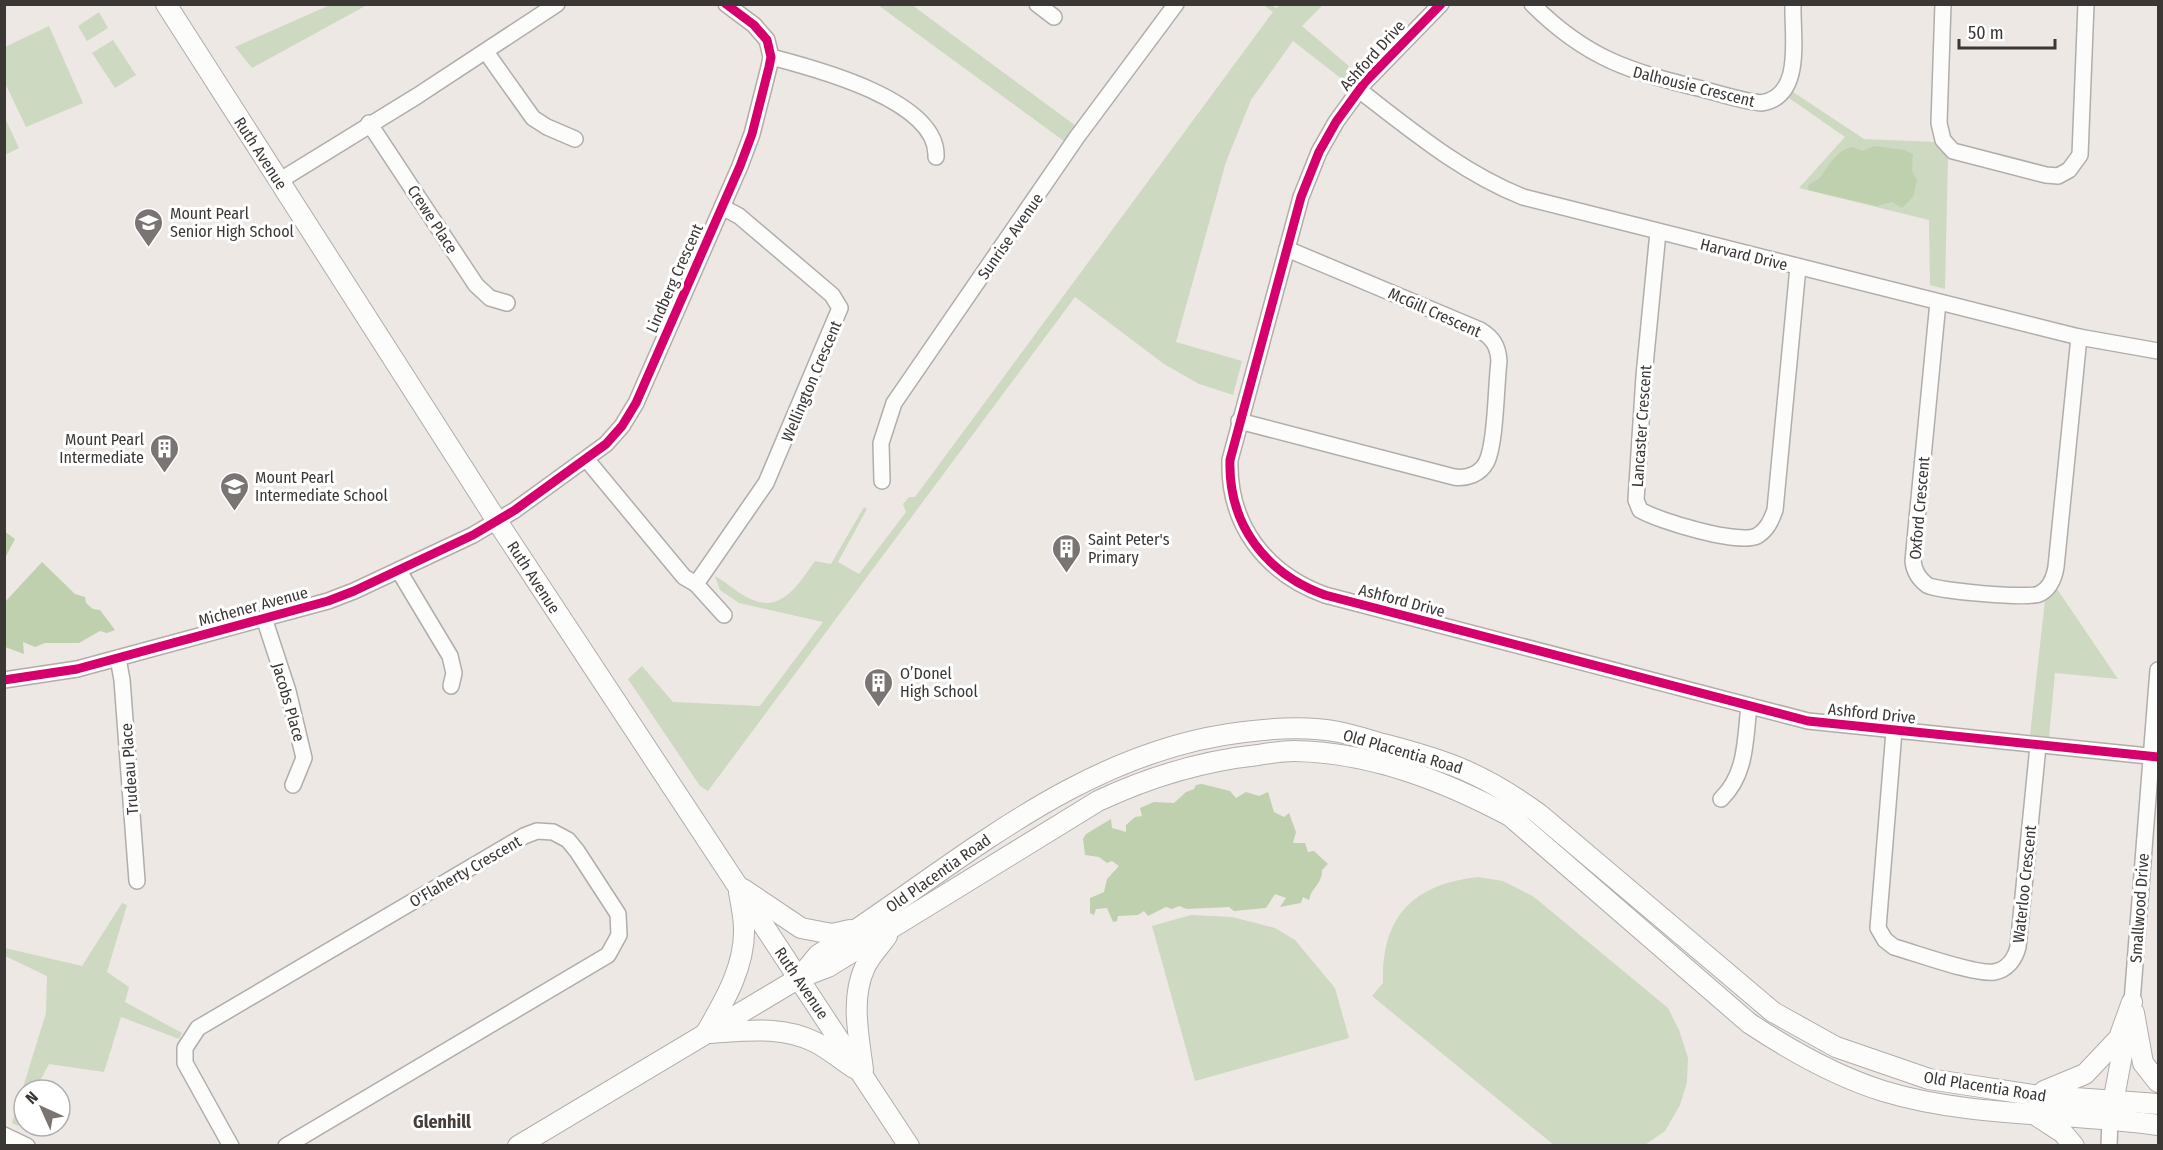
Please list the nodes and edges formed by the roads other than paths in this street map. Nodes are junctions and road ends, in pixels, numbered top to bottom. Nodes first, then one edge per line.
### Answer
1 (166, 4) edge
2 (557, 4) edge
3 (726, 4) edge
4 (1037, 4) edge
5 (1176, 4) edge
6 (1441, 4) edge
7 (1532, 4) edge
8 (1793, 4) edge
9 (1943, 4) edge
10 (2086, 4) edge
11 (1054, 17) dead end
12 (486, 52) junction
13 (771, 57) junction
14 (1359, 90) junction
15 (369, 123) junction
16 (575, 139) dead end
17 (936, 157) dead end
18 (279, 181) junction
19 (722, 207) junction
20 (1658, 232) junction
21 (1287, 249) junction
22 (1798, 267) junction
23 (1938, 302) junction
24 (507, 303) dead end
25 (2079, 337) junction
26 (2158, 351) edge
27 (1239, 421) junction
28 (587, 460) junction
29 (882, 481) dead end
30 (497, 522) junction
31 (399, 571) junction
32 (696, 584) junction
33 (724, 615) dead end
34 (264, 618) junction
35 (118, 658) junction
36 (2158, 670) edge
37 (4, 680) edge
38 (451, 686) dead end
39 (1749, 706) junction
40 (1894, 731) junction
41 (2038, 746) junction
42 (2155, 756) edge
43 (293, 785) dead end
44 (1721, 799) dead end
45 (137, 881) dead end
46 (738, 886) junction
47 (867, 924) junction
48 (892, 929) junction
49 (799, 978) junction
50 (2132, 1002) junction
51 (705, 1033) junction
52 (864, 1075) junction
53 (2158, 1082) edge
54 (2033, 1095) junction
55 (2158, 1104) edge
56 (2112, 1109) junction
57 (2026, 1114) junction
58 (2158, 1125) edge
59 (4, 1135) edge
60 (27, 1146) edge
61 (231, 1146) edge
62 (286, 1146) edge
63 (518, 1146) edge
64 (909, 1146) edge
65 (2074, 1146) edge
66 (2109, 1146) edge

1 - 18 main road, Ruth Avenue
2 - 12 street
3 - 13 street
4 - 11 street
5 - 29 street, Sunrise Avenue
6 - 14 street, Ashford Drive
7 - 8 street, Dalhousie Crescent
9 - 10 street
12 - 15 street
12 - 16 street
13 - 17 street
13 - 19 street, Lindberg Crescent
14 - 20 street, Harvard Drive
14 - 21 street, Ashford Drive
15 - 18 street
15 - 24 street, Crewe Place
18 - 30 main road, Ruth Avenue
19 - 28 street, Lindberg Crescent
19 - 32 street, Wellington Crescent
20 - 22 street, Harvard Drive
20 - 22 street, Lancaster Crescent
21 - 27 street, Ashford Drive
21 - 27 street, McGill Crescent
22 - 23 street, Harvard Drive
23 - 25 street, Harvard Drive
23 - 25 street, Oxford Crescent
25 - 26 street, Harvard Drive
27 - 39 street, Ashford Drive
28 - 30 street, Lindberg Crescent
28 - 32 street
30 - 31 street, Michener Avenue
30 - 46 main road, Ruth Avenue
31 - 34 street, Michener Avenue
31 - 38 street
32 - 33 street
34 - 35 street, Michener Avenue
34 - 43 street, Jacobs Place
35 - 37 street, Michener Avenue
35 - 45 street, Trudeau Place
36 - 42 street, Smallwood Drive
39 - 40 street, Ashford Drive
39 - 44 street
40 - 41 street, Ashford Drive
40 - 41 street, Waterloo Crescent
41 - 42 street, Ashford Drive
42 - 50 street, Smallwood Drive
46 - 47 main road
46 - 49 main road, Ruth Avenue
46 - 51 main road
47 - 49 main road, Old Placentia Road
47 - 54 main road, Old Placentia Road
48 - 49 main road, Old Placentia Road
48 - 52 main road
48 - 57 main road, Old Placentia Road
49 - 51 main road, Old Placentia Road
49 - 52 main road, Ruth Avenue
50 - 53 main road
50 - 54 main road
50 - 56 main road, Smallwood Drive
51 - 52 main road
51 - 63 main road, Old Placentia Road
52 - 64 main road, Ruth Avenue
54 - 56 main road, Old Placentia Road
55 - 56 main road, Old Placentia Road
56 - 57 main road, Old Placentia Road
56 - 58 main road, Old Placentia Road
56 - 66 street, Smallwood Drive
57 - 65 main road
59 - 60 street
61 - 62 street, O'Flaherty Crescent

